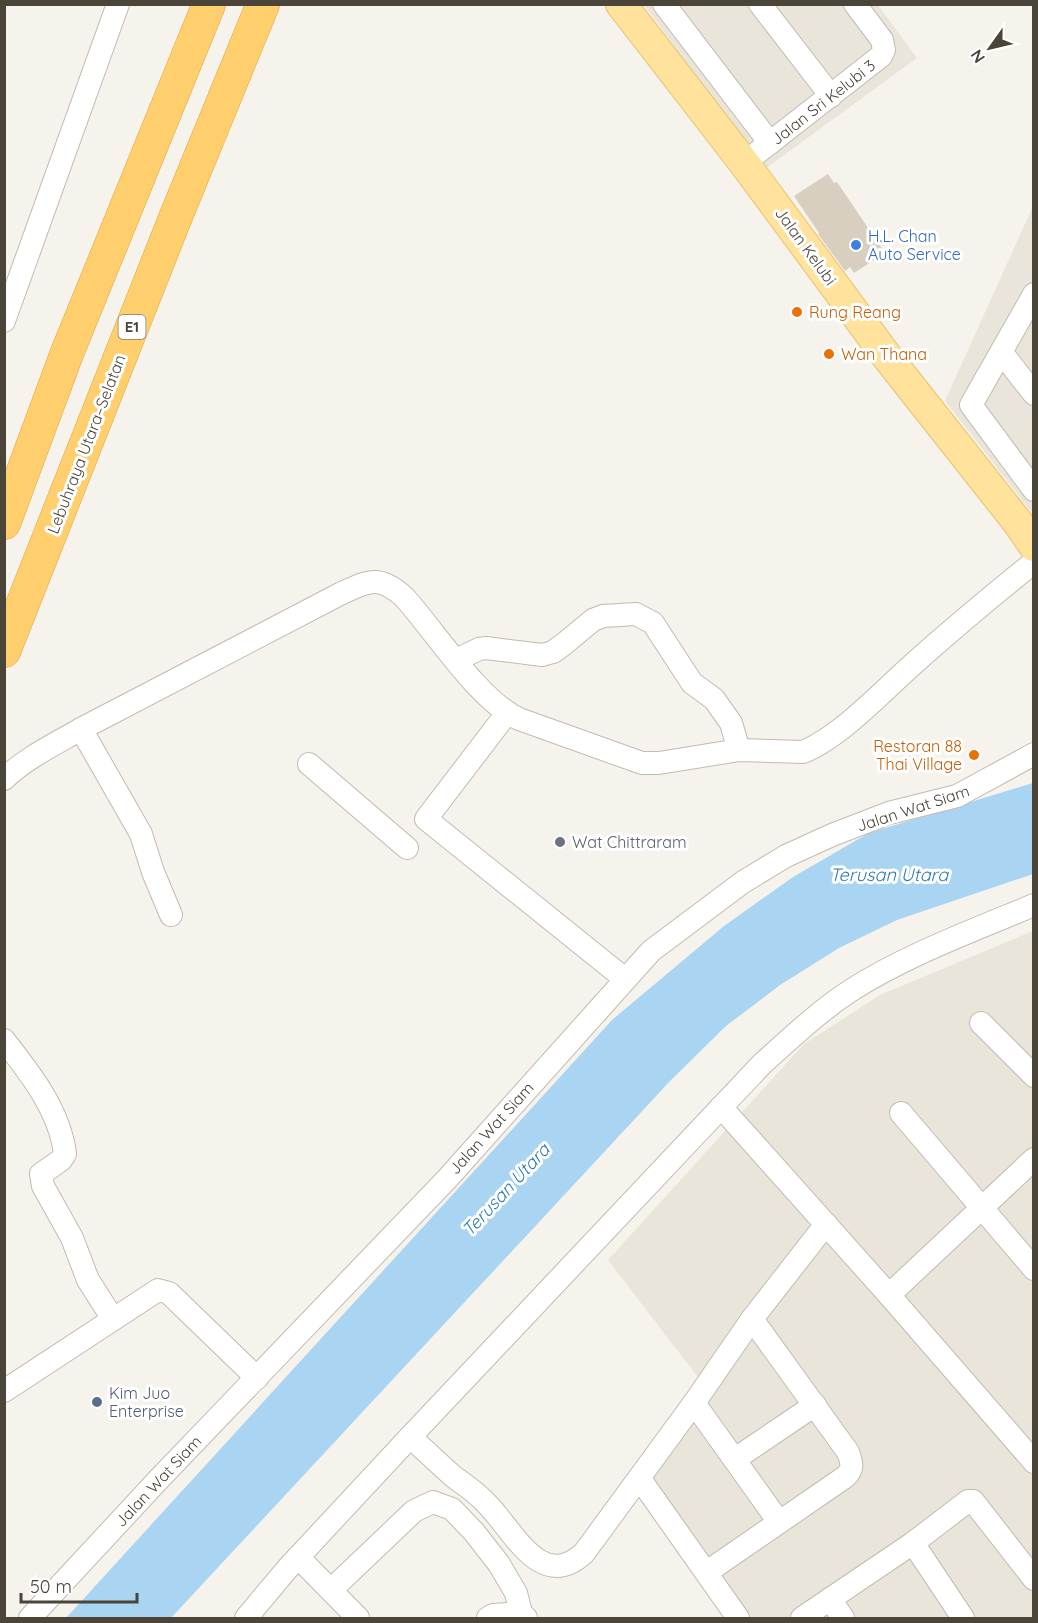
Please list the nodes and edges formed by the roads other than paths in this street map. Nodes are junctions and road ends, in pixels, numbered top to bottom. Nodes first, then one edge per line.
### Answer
1 (118, 4) edge
2 (209, 4) edge
3 (262, 4) edge
4 (621, 4) edge
5 (664, 4) edge
6 (760, 4) edge
7 (855, 4) edge
8 (831, 96) junction
9 (770, 143) junction
10 (744, 162) junction
11 (1034, 294) edge
12 (4, 321) edge
13 (67, 353) junction
14 (1002, 353) junction
15 (114, 373) junction
16 (1034, 394) edge
17 (1034, 490) edge
18 (4, 523) edge
19 (1029, 527) edge
20 (1034, 562) edge
21 (4, 651) edge
22 (456, 660) junction
23 (507, 713) junction
24 (81, 729) junction
25 (739, 750) junction
26 (1034, 754) edge
27 (309, 765) dead end
28 (4, 779) edge
29 (407, 848) dead end
30 (1034, 905) edge
31 (171, 915) dead end
32 (625, 979) junction
33 (981, 1023) dead end
34 (4, 1040) edge
35 (1034, 1076) edge
36 (721, 1107) junction
37 (901, 1113) dead end
38 (1034, 1159) edge
39 (981, 1208) junction
40 (826, 1224) junction
41 (1034, 1269) edge
42 (889, 1295) junction
43 (752, 1319) junction
44 (113, 1320) junction
45 (257, 1378) junction
46 (4, 1391) edge
47 (694, 1403) junction
48 (815, 1405) junction
49 (410, 1437) junction
50 (735, 1459) junction
51 (1034, 1462) edge
52 (640, 1479) junction
53 (779, 1522) junction
54 (913, 1543) junction
55 (298, 1557) junction
56 (706, 1572) junction
57 (1034, 1579) edge
58 (332, 1590) junction
59 (830, 1599) junction
60 (524, 1616) edge
61 (30, 1618) edge
62 (246, 1618) edge
63 (358, 1618) edge
64 (488, 1618) edge
65 (738, 1618) edge
66 (801, 1618) edge
67 (843, 1618) edge
68 (963, 1618) edge

1 - 12 street
2 - 13 highway
3 - 15 highway, Lebuhraya Utara–Selatan / E1
4 - 10 main road, Jalan Kelubi
5 - 9 street
6 - 8 street
7 - 8 street, Jalan Sri Kelubi 3
8 - 9 street, Jalan Sri Kelubi 3
9 - 10 street, Jalan Sri Kelubi 3
10 - 19 main road, Jalan Kelubi
11 - 14 street
13 - 15 highway
13 - 18 highway
14 - 16 street
14 - 17 street
15 - 21 highway, Lebuhraya Utara–Selatan / E1
20 - 25 street
22 - 23 street
22 - 24 street
22 - 25 street
23 - 25 street
23 - 32 street
24 - 28 street
24 - 31 street
26 - 32 street, Jalan Wat Siam
27 - 29 street
30 - 36 street
32 - 45 street, Jalan Wat Siam
33 - 35 street
34 - 44 street
36 - 40 street
36 - 49 street
37 - 39 street
38 - 39 street
39 - 41 street
39 - 42 street
40 - 42 street
40 - 43 street
42 - 51 street
43 - 47 street
43 - 48 street
44 - 45 street
44 - 46 street
45 - 61 street, Jalan Wat Siam
47 - 50 street
47 - 52 street
48 - 50 street
48 - 53 street
49 - 52 street
49 - 55 street
50 - 53 street
52 - 56 street
53 - 56 street
54 - 57 street
54 - 59 street
54 - 68 street
55 - 58 street
55 - 62 street
56 - 65 street
58 - 60 street
58 - 63 street
59 - 66 street
59 - 67 street
60 - 64 street

